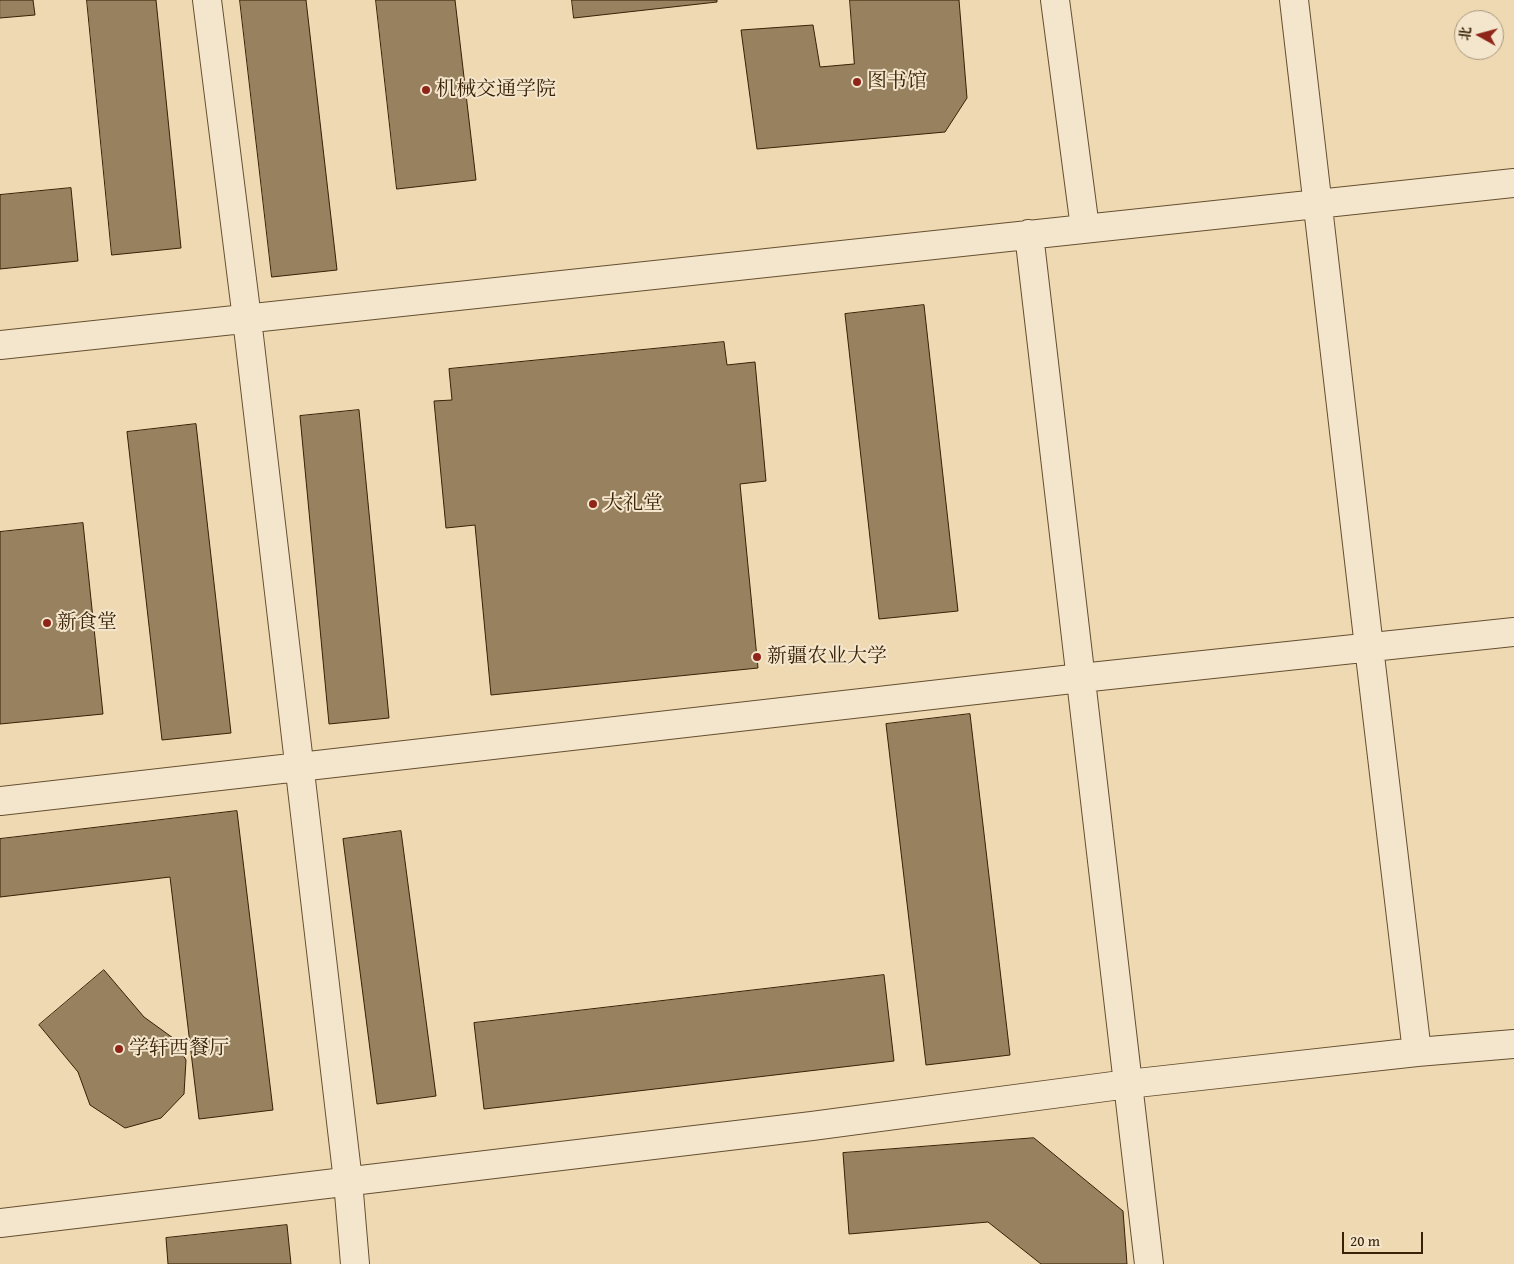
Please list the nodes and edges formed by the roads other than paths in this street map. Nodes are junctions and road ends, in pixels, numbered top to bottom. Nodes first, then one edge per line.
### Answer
1 (207, 0) edge
2 (1054, 0) edge
3 (1294, 0) edge
4 (1514, 183) edge
5 (1317, 203) junction
6 (1085, 228) junction
7 (1029, 234) junction
8 (247, 319) junction
9 (0, 345) edge
10 (1514, 632) edge
11 (1369, 647) junction
12 (1081, 678) junction
13 (299, 768) junction
14 (0, 801) edge
15 (1514, 1044) edge
16 (1417, 1052) junction
17 (1128, 1084) junction
18 (348, 1181) junction
19 (0, 1223) edge
20 (355, 1264) edge
21 (1149, 1264) edge

1 - 8 street
2 - 6 street
3 - 5 street
4 - 5 street
5 - 6 street
5 - 11 street
6 - 7 street
7 - 8 street
7 - 12 street
8 - 9 street
8 - 13 street
10 - 11 street
11 - 12 street
11 - 16 street
12 - 13 street
12 - 17 street
13 - 14 street
13 - 18 street
15 - 16 street
16 - 17 street
17 - 18 street
17 - 21 street
18 - 19 street
18 - 20 street

